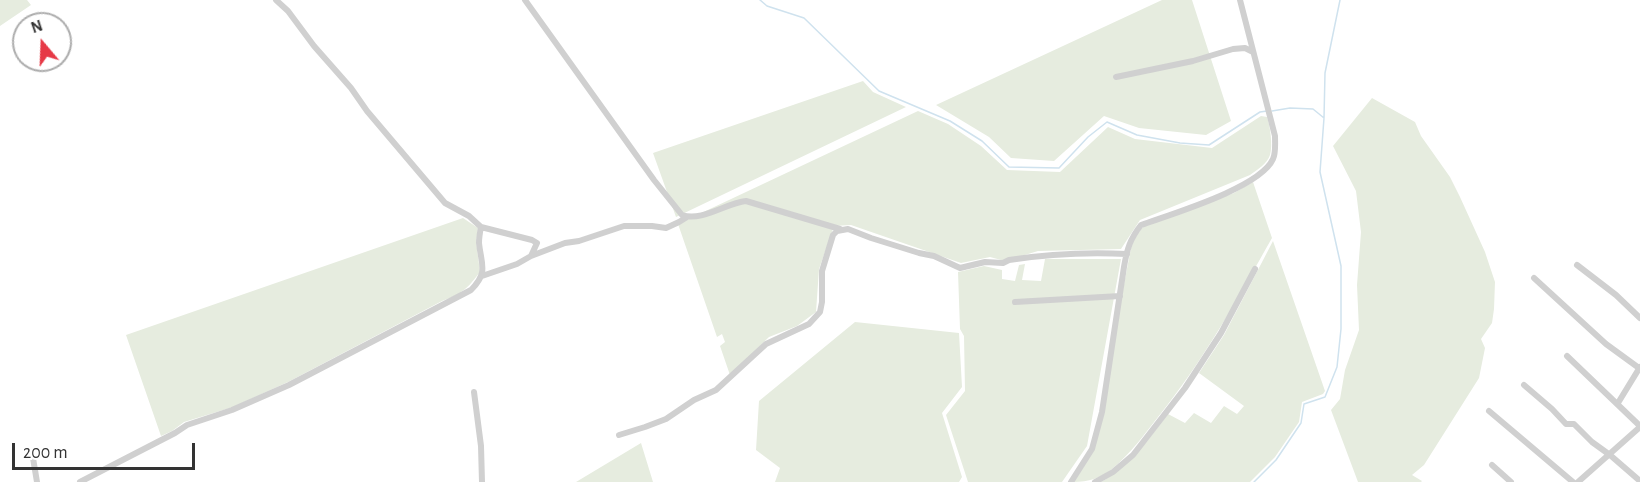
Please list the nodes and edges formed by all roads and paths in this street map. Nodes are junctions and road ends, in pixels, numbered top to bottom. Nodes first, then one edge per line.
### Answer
1 (276, 0) edge
2 (525, 0) edge
3 (1240, 0) edge
4 (1252, 51) junction
5 (1116, 77) dead end
6 (687, 217) junction
7 (481, 227) junction
8 (841, 229) junction
9 (1126, 254) junction
10 (531, 256) junction
11 (1577, 266) dead end
12 (1255, 269) dead end
13 (482, 276) junction
14 (1534, 278) dead end
15 (1120, 296) junction
16 (1015, 303) dead end
17 (1640, 318) edge
18 (1567, 356) dead end
19 (1640, 367) edge
20 (1524, 385) dead end
21 (474, 392) dead end
22 (1618, 403) junction
23 (1489, 411) dead end
24 (1640, 426) edge
25 (619, 435) dead end
26 (1610, 454) junction
27 (33, 458) dead end
28 (1492, 465) dead end
29 (1640, 481) edge
30 (37, 482) edge
31 (80, 482) edge
32 (482, 482) edge
33 (1071, 482) edge
34 (1095, 482) edge
35 (1511, 482) edge
36 (1573, 482) edge
37 (1578, 482) edge

1 - 7 street
2 - 6 street
3 - 4 street
4 - 5 street
4 - 9 street
6 - 8 street
6 - 10 street
7 - 10 street
7 - 13 street
8 - 9 street
8 - 25 street
9 - 15 street
10 - 13 street
11 - 17 street
12 - 34 street
13 - 31 street
14 - 19 street
15 - 16 street
15 - 33 street
18 - 22 street
19 - 22 street
20 - 26 street
21 - 32 street
22 - 24 street
23 - 36 street
24 - 26 street
26 - 29 street
26 - 37 street
27 - 30 street
28 - 35 street

